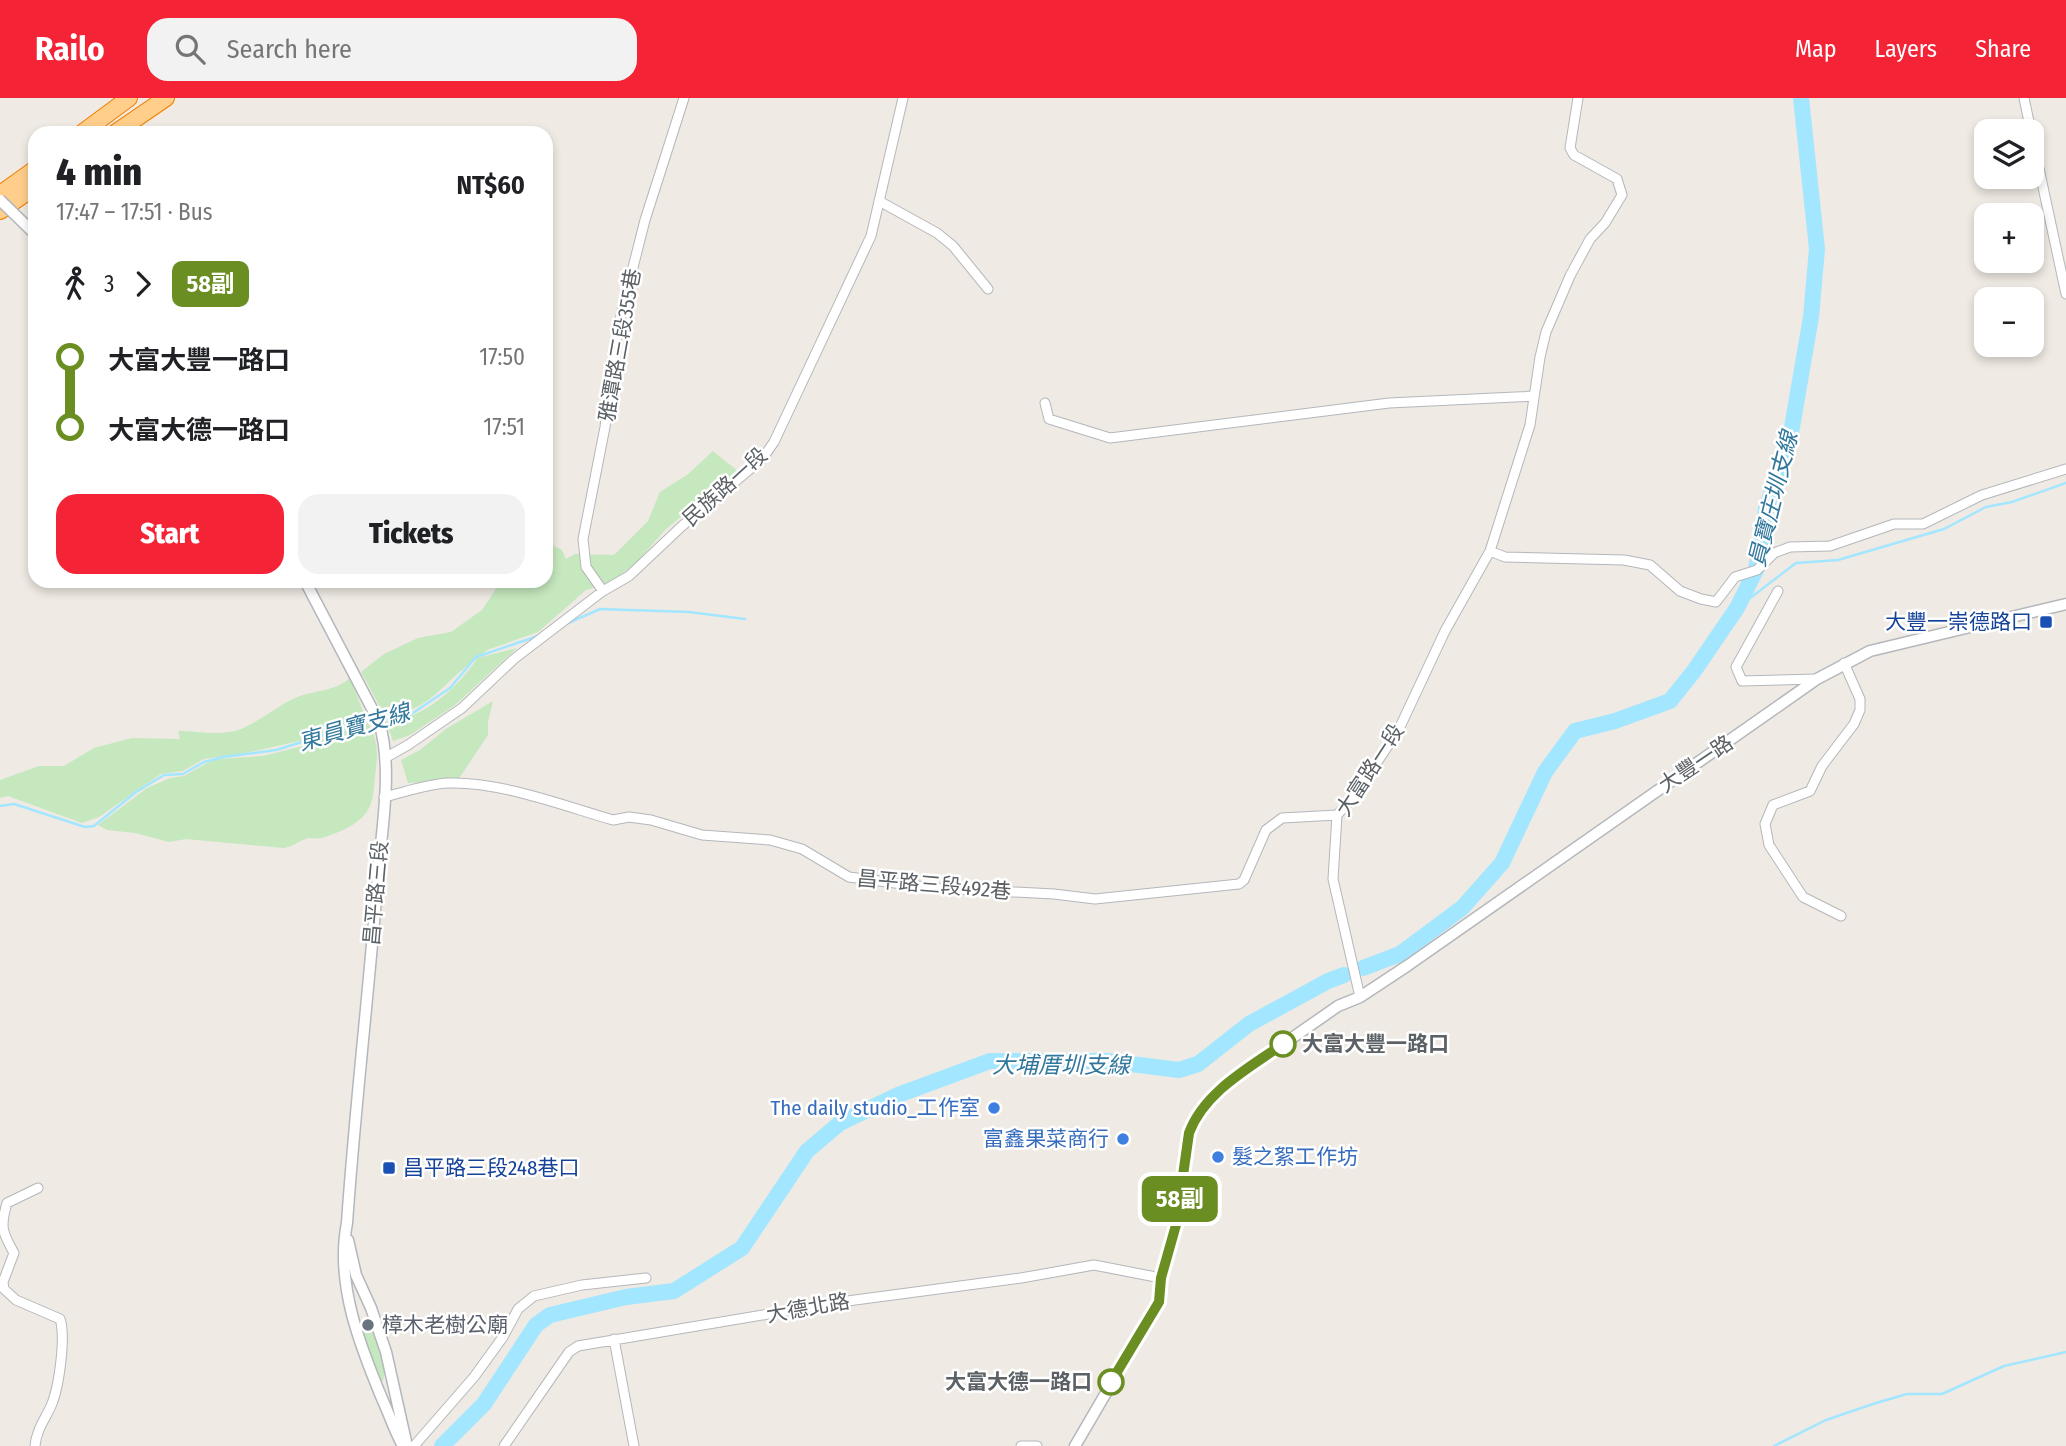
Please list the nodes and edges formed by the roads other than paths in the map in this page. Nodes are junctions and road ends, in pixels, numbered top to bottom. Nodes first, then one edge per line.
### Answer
1 (129, 98) edge
2 (166, 98) edge
3 (684, 98) edge
4 (903, 98) edge
5 (1578, 98) edge
6 (2024, 98) edge
7 (2028, 119) edge
8 (91, 126) edge
9 (124, 126) edge
10 (28, 175) edge
11 (28, 189) edge
12 (2043, 189) edge
13 (5, 195) edge
14 (880, 201) junction
15 (0, 213) edge
16 (28, 225) edge
17 (988, 289) dead end
18 (2066, 294) edge
19 (1534, 396) junction
20 (1045, 403) dead end
21 (2066, 469) edge
22 (1490, 551) junction
23 (309, 588) edge
24 (603, 591) junction
25 (1778, 591) dead end
26 (2066, 604) edge
27 (1844, 663) junction
28 (1817, 679) junction
29 (385, 758) junction
30 (384, 797) junction
31 (1337, 815) junction
32 (1841, 916) dead end
33 (1360, 997) junction
34 (38, 1188) dead end
35 (347, 1223) junction
36 (646, 1278) dead end
37 (1161, 1278) junction
38 (614, 1339) junction
39 (35, 1446) edge
40 (405, 1446) edge
41 (414, 1446) edge
42 (504, 1446) edge
43 (634, 1446) edge
44 (1021, 1446) edge
45 (1037, 1446) edge
46 (1075, 1446) edge

1 - 8 highway
2 - 9 highway
3 - 24 street, 雅潭路三段355巷
4 - 14 street, 民族路一段
5 - 19 street, 大富路一段
6 - 7 street
10 - 13 highway
11 - 13 highway
12 - 18 street
13 - 15 highway
13 - 16 street, bridge
14 - 17 street
14 - 24 street, 民族路一段
19 - 20 street
19 - 22 street, 大富路一段
21 - 22 street
22 - 31 street, 大富路一段
23 - 29 street, 昌平路三段
24 - 29 street, 民族路一段
25 - 28 street
26 - 27 street, 大豐一路
27 - 28 street, 大豐一路
27 - 32 street
28 - 33 street, 大豐一路
29 - 30 street, 昌平路三段
30 - 31 street, 昌平路三段492巷
30 - 35 street, 昌平路三段
31 - 33 street, 大富路一段
33 - 37 street
34 - 39 street
35 - 40 street, 昌平路三段
35 - 40 street, 昌平路三段
36 - 41 street
37 - 38 street, 大德北路
37 - 46 street
38 - 42 street, 大德北路
38 - 43 street
44 - 45 street

